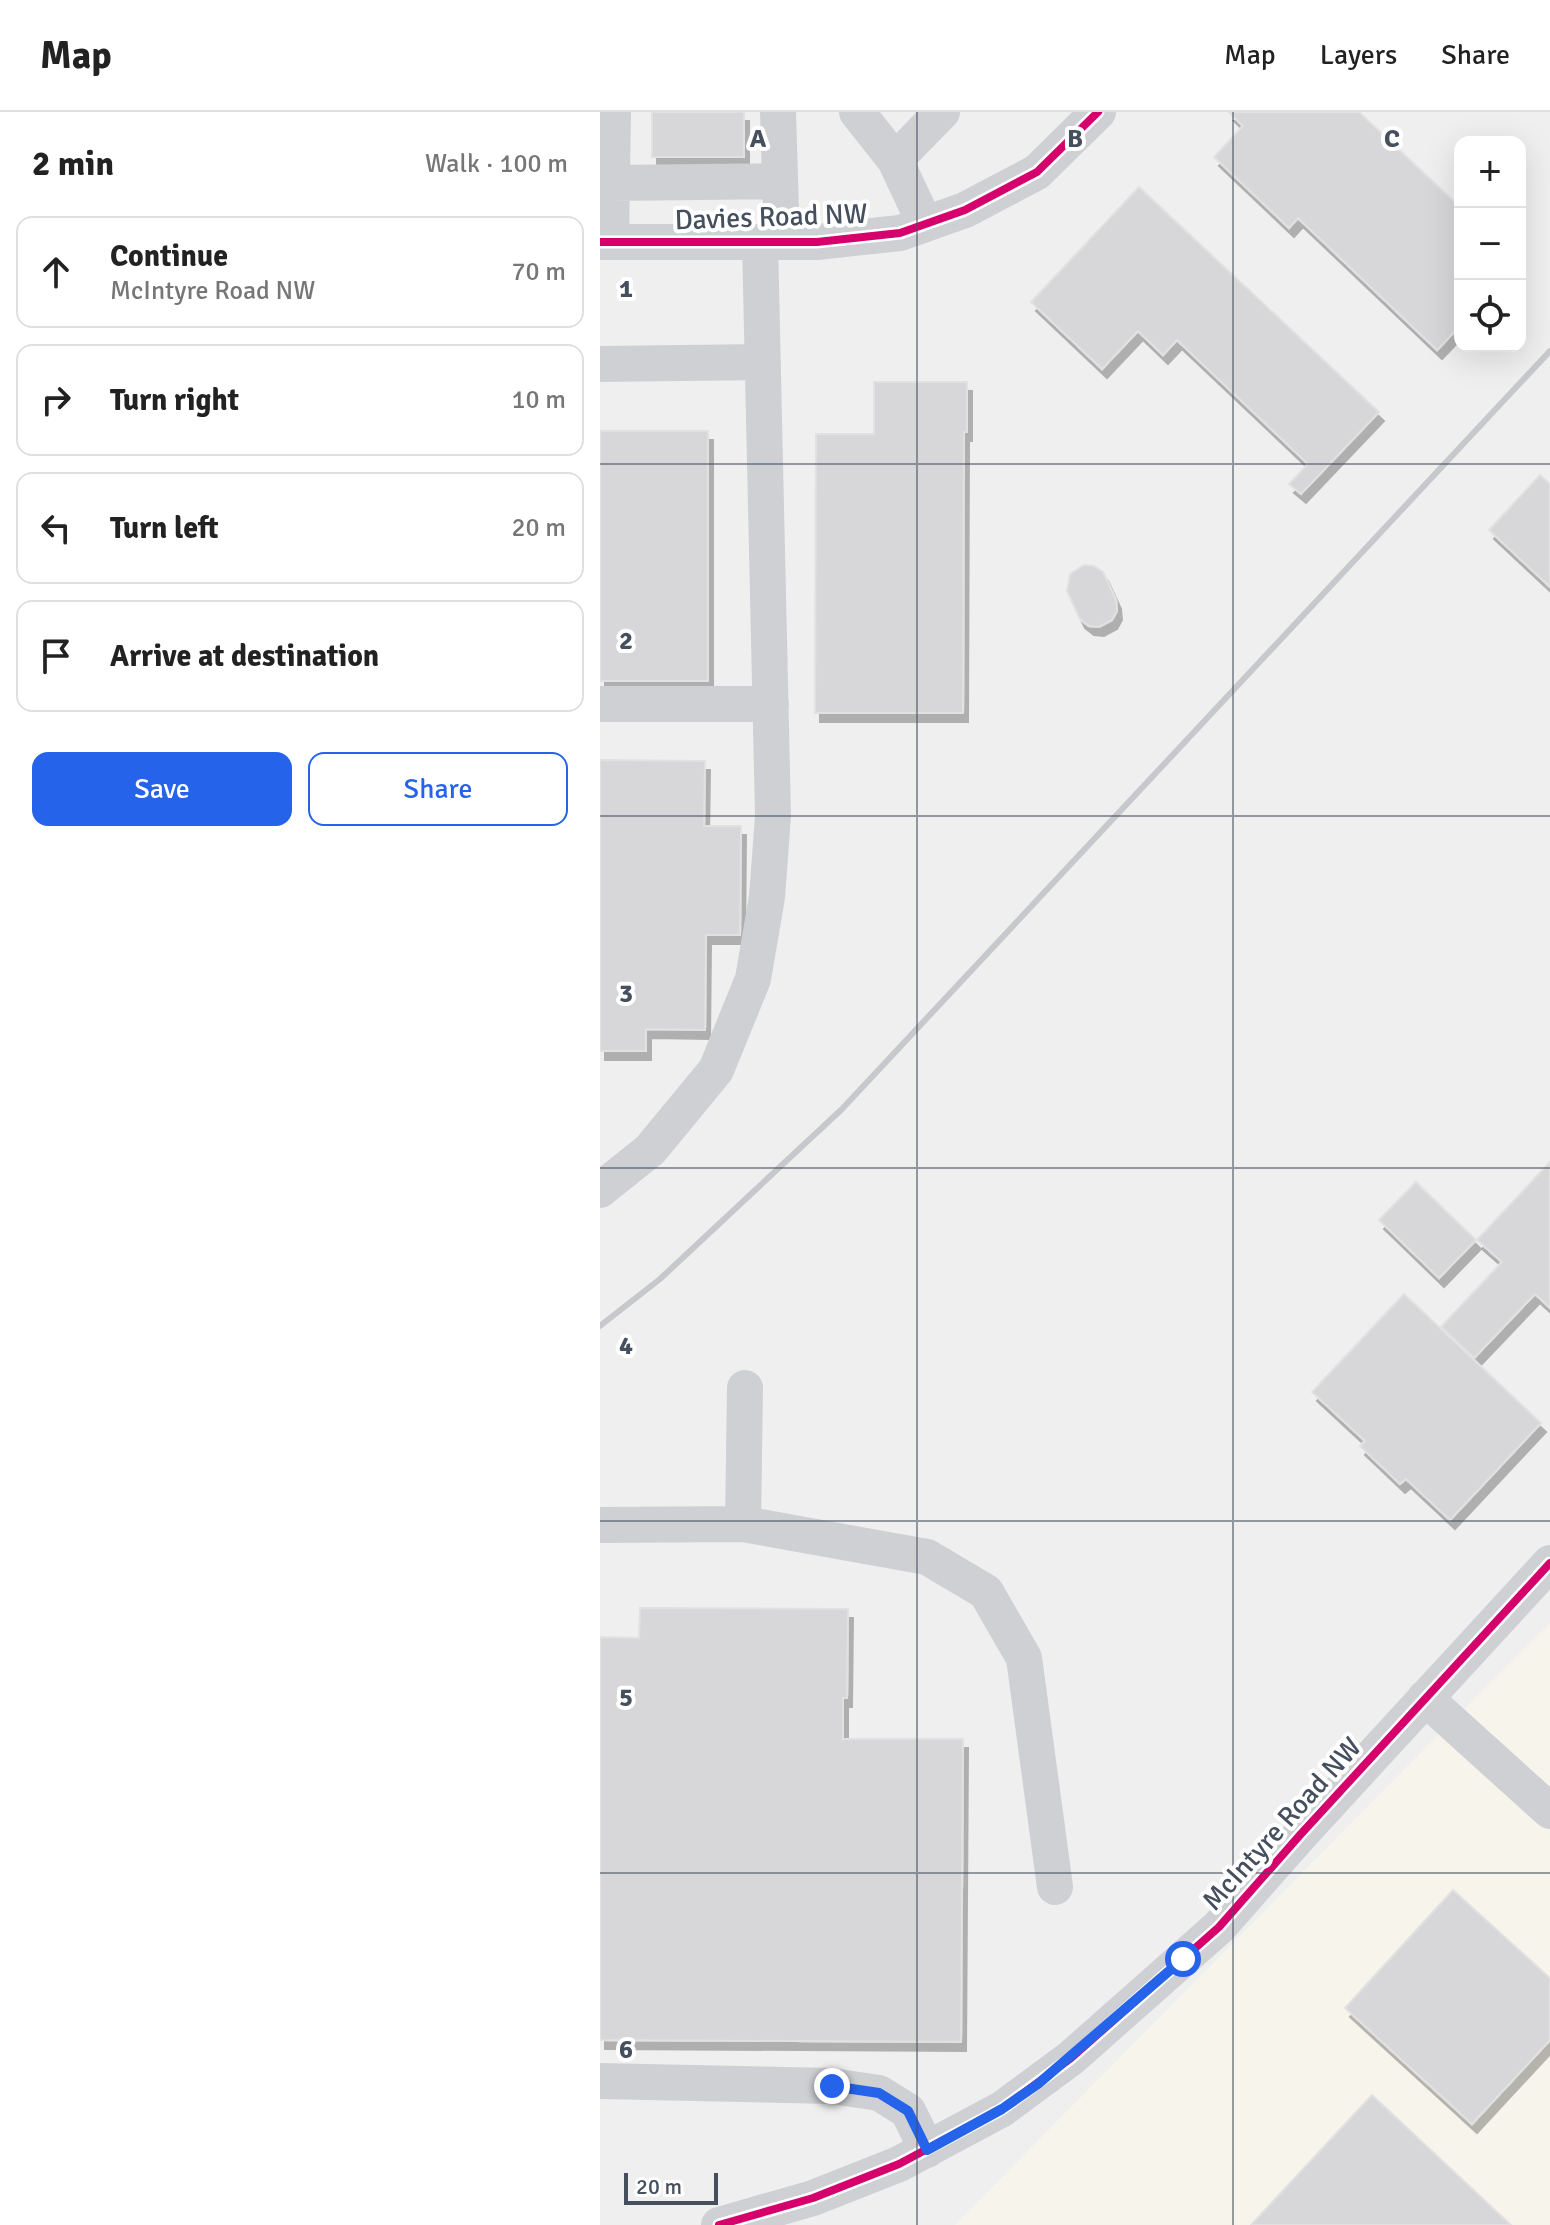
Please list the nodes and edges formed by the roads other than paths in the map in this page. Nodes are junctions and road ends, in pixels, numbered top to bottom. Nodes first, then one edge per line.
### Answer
1 (778, 112) edge
2 (857, 112) edge
3 (942, 112) edge
4 (1098, 112) edge
5 (608, 135) edge
6 (895, 160) junction
7 (779, 181) junction
8 (611, 183) junction
9 (925, 224) junction
10 (605, 242) edge
11 (771, 242) junction
12 (763, 362) junction
13 (600, 364) edge
14 (600, 704) edge
15 (771, 704) junction
16 (600, 1190) edge
17 (745, 1388) dead end
18 (743, 1524) junction
19 (600, 1525) edge
20 (1550, 1563) edge
21 (1425, 1698) junction
22 (1550, 1811) edge
23 (1055, 1887) dead end
24 (600, 2081) edge
25 (927, 2150) junction
26 (719, 2225) edge

1 - 7 street
2 - 6 street
3 - 6 street
4 - 9 street, Davies Road NW
5 - 8 street
6 - 9 street
7 - 8 street
7 - 11 street
8 - 10 street
9 - 11 street, Davies Road NW
10 - 11 street, Davies Road NW
11 - 12 street
12 - 13 street
12 - 15 street
14 - 15 street
15 - 16 street
17 - 18 street
18 - 19 street
18 - 23 street
20 - 21 street, McIntyre Road NW
21 - 22 street
21 - 25 street, McIntyre Road NW
24 - 25 street
25 - 26 street, McIntyre Road NW

